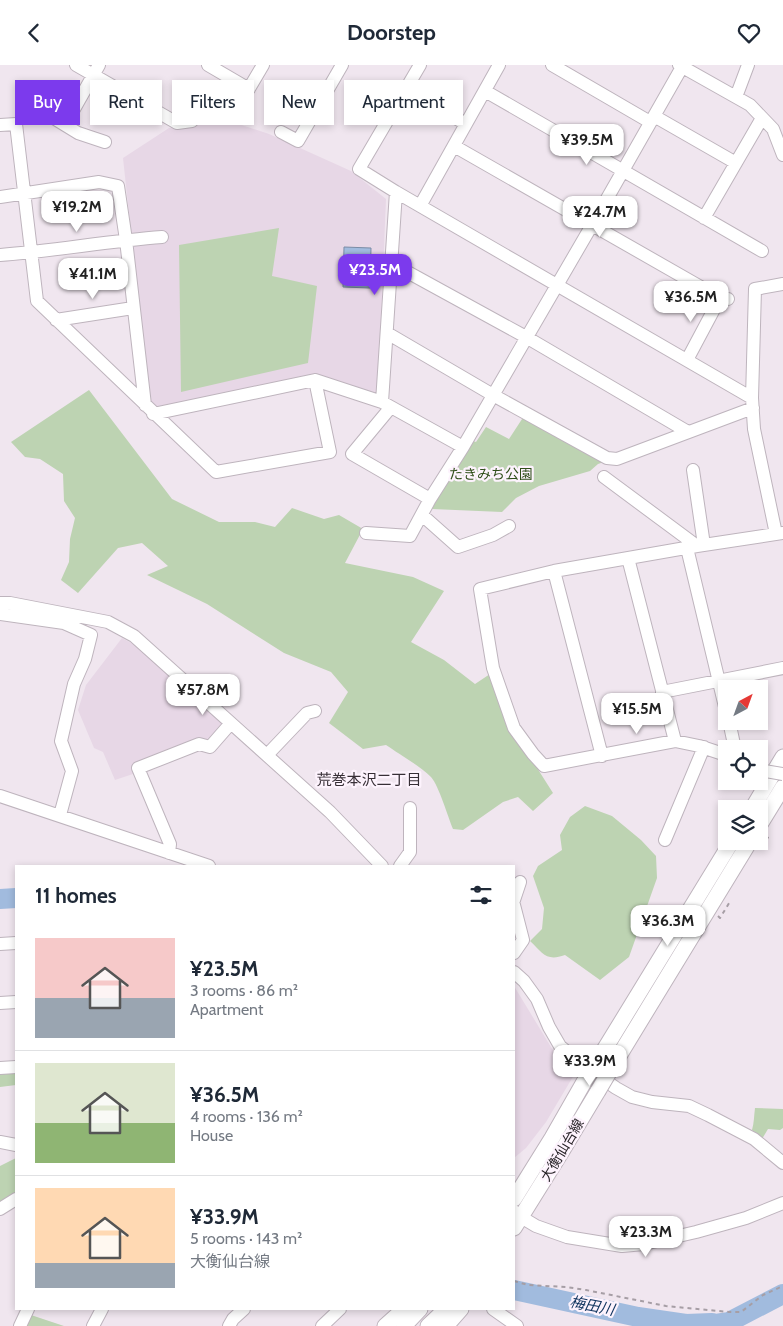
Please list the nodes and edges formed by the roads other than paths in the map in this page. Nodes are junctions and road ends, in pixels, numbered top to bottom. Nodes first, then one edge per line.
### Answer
1 (76, 65) edge
2 (208, 65) edge
3 (263, 65) edge
4 (342, 65) edge
5 (420, 65) edge
6 (499, 65) edge
7 (552, 65) edge
8 (748, 65) edge
9 (680, 66) edge
10 (96, 70) edge
11 (234, 80) edge
12 (254, 80) edge
13 (411, 80) edge
14 (485, 91) junction
15 (736, 97) junction
16 (80, 98) edge
17 (762, 118) junction
18 (652, 119) junction
19 (172, 120) edge
20 (463, 122) edge
21 (466, 124) junction
22 (0, 125) edge
23 (65, 125) edge
24 (385, 125) edge
25 (778, 129) edge
26 (281, 132) dead end
27 (105, 142) dead end
28 (454, 146) junction
29 (783, 155) edge
30 (736, 163) junction
31 (622, 171) junction
32 (396, 192) junction
33 (24, 194) junction
34 (0, 197) edge
35 (420, 205) junction
36 (704, 218) junction
37 (592, 225) junction
38 (162, 237) dead end
39 (126, 240) junction
40 (762, 251) dead end
41 (31, 253) junction
42 (0, 255) edge
43 (391, 263) junction
44 (783, 284) edge
45 (557, 285) junction
46 (133, 308) junction
47 (56, 319) junction
48 (387, 333) junction
49 (526, 337) junction
50 (687, 360) junction
51 (315, 380) junction
52 (493, 395) junction
53 (752, 403) junction
54 (386, 405) junction
55 (149, 409) junction
56 (688, 433) junction
57 (463, 447) junction
58 (693, 470) dead end
59 (604, 477) dead end
60 (430, 499) junction
61 (422, 515) junction
62 (509, 526) dead end
63 (366, 533) dead end
64 (779, 534) edge
65 (696, 546) junction
66 (628, 558) junction
67 (554, 571) junction
68 (0, 603) edge
69 (0, 614) edge
70 (783, 668) edge
71 (719, 680) edge
72 (728, 680) edge
73 (718, 682) edge
74 (662, 692) junction
75 (315, 711) dead end
76 (231, 723) junction
77 (675, 741) junction
78 (704, 747) junction
79 (718, 752) edge
80 (267, 755) junction
81 (602, 756) junction
82 (783, 757) edge
83 (768, 772) edge
84 (783, 775) edge
85 (783, 787) edge
86 (0, 796) edge
87 (757, 800) edge
88 (410, 808) dead end
89 (768, 812) edge
90 (60, 815) junction
91 (665, 840) dead end
92 (726, 850) edge
93 (745, 850) edge
94 (169, 853) junction
95 (206, 865) edge
96 (381, 865) edge
97 (401, 865) edge
98 (520, 882) dead end
99 (515, 897) edge
100 (515, 909) edge
101 (15, 943) edge
102 (0, 944) edge
103 (515, 952) edge
104 (515, 973) edge
105 (15, 1002) edge
106 (0, 1003) edge
107 (15, 1067) edge
108 (0, 1068) edge
109 (0, 1142) edge
110 (15, 1145) edge
111 (783, 1163) edge
112 (515, 1197) edge
113 (15, 1200) edge
114 (783, 1203) edge
115 (0, 1209) edge
116 (516, 1218) edge
117 (28, 1310) edge
118 (101, 1310) edge
119 (243, 1310) edge
120 (339, 1310) edge
121 (403, 1310) edge
122 (419, 1310) edge
123 (445, 1310) edge
124 (460, 1310) edge
125 (494, 1310) edge
126 (20, 1326) edge
127 (93, 1326) edge
128 (229, 1326) edge
129 (322, 1326) edge
130 (385, 1326) edge
131 (404, 1326) edge
132 (428, 1326) edge
133 (446, 1326) edge
134 (517, 1326) edge

1 - 10 street
2 - 11 street
3 - 12 street
4 - 26 street
5 - 13 street
6 - 14 street
7 - 18 street
8 - 15 street
9 - 15 street
9 - 18 street
10 - 16 street
10 - 19 street
14 - 21 street
14 - 31 street
15 - 17 street
17 - 25 street
17 - 30 street
18 - 30 street
18 - 31 street
20 - 21 street
21 - 28 street
22 - 33 street
23 - 27 street
24 - 32 street
25 - 29 street
28 - 35 street
28 - 37 street
30 - 36 street
31 - 36 street
31 - 37 street
32 - 35 street
32 - 43 street
33 - 34 street
33 - 39 street
33 - 41 street
35 - 45 street
36 - 40 street
37 - 45 street
37 - 50 street
38 - 39 street
39 - 41 street
39 - 46 street
41 - 42 street
41 - 47 street
43 - 48 street
43 - 49 street
44 - 53 street
45 - 49 street
45 - 50 street
46 - 47 street
46 - 55 street
47 - 55 street
48 - 52 street
48 - 54 street
49 - 52 street
49 - 56 street
50 - 53 street
51 - 54 street
51 - 55 street
51 - 55 street
52 - 56 street
52 - 57 street
53 - 56 street
53 - 64 street
54 - 57 street
54 - 60 street
57 - 60 street
58 - 65 street
59 - 65 street
60 - 61 street
61 - 62 street
61 - 63 street
64 - 65 street
65 - 66 street
65 - 71 street
66 - 67 street
66 - 74 street
67 - 81 street
67 - 81 street
68 - 76 street
69 - 90 street
70 - 72 street
73 - 74 street
74 - 77 street
75 - 80 street
76 - 80 street
76 - 94 street
77 - 78 street
77 - 81 street
78 - 79 street
78 - 91 street
80 - 96 street
82 - 87 main road
83 - 84 street, bridge
85 - 89 main road
86 - 90 street
88 - 97 street
90 - 94 street
92 - 112 main road, 大衡仙台線, bridge
93 - 116 main road, 大衡仙台線, bridge
94 - 95 street
98 - 99 street
100 - 103 street
101 - 102 street
104 - 111 street
105 - 106 street
107 - 108 street
109 - 110 street
113 - 115 street
114 - 116 street
117 - 126 street
118 - 127 street
119 - 128 street
120 - 129 street
121 - 130 main road
122 - 131 main road
123 - 132 main road
124 - 133 main road
125 - 134 street

